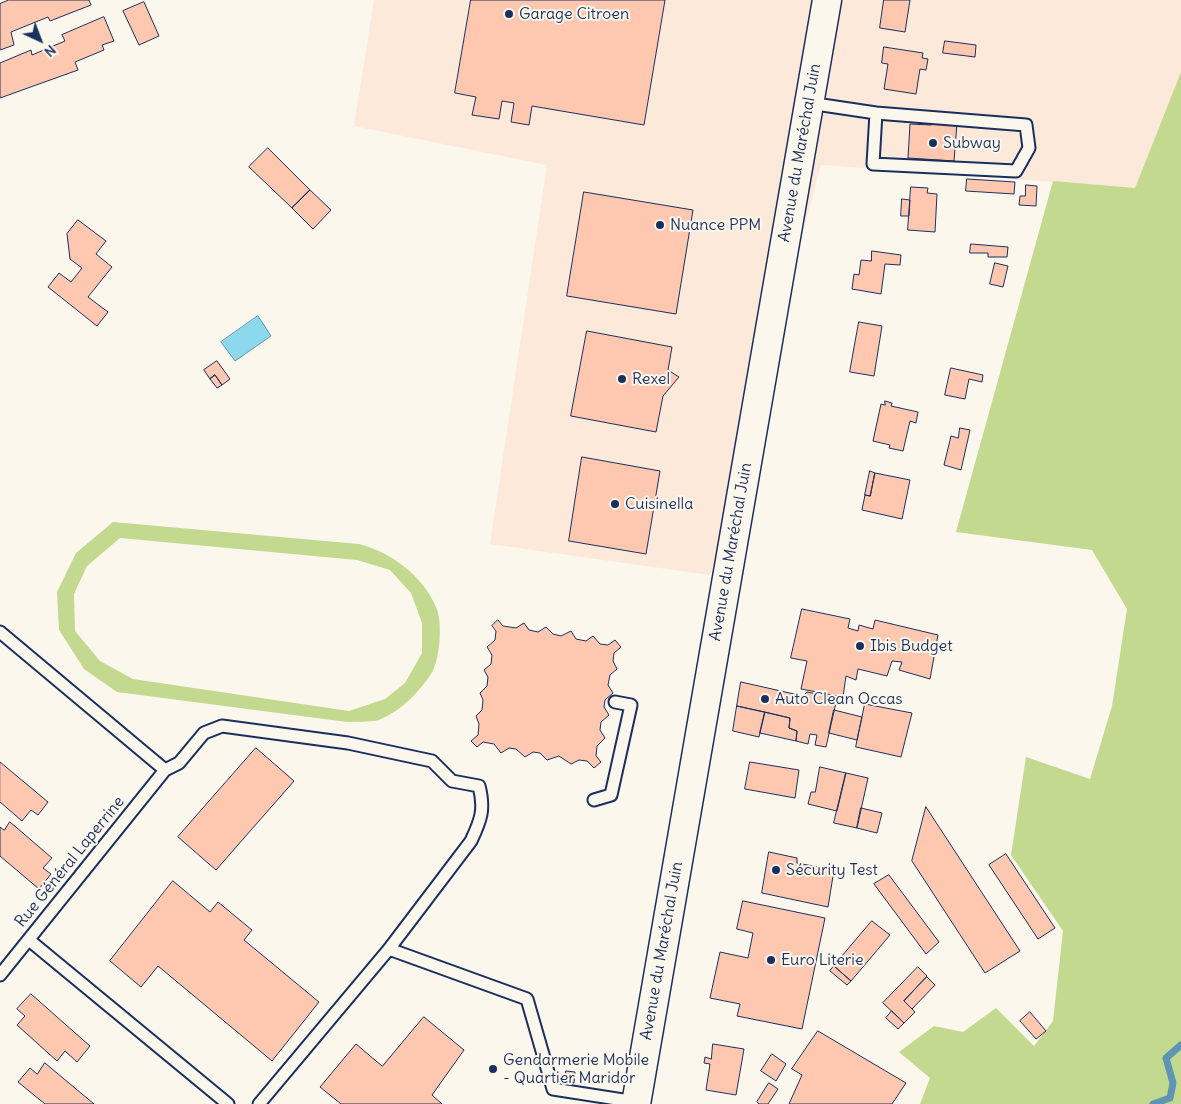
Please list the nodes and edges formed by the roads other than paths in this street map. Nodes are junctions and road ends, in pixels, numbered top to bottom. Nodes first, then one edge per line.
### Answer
1 (827, 0) edge
2 (809, 103) junction
3 (876, 114) junction
4 (0, 632) edge
5 (615, 702) dead end
6 (165, 770) junction
7 (594, 800) dead end
8 (29, 940) junction
9 (389, 950) junction
10 (0, 975) edge
11 (636, 1103) edge
12 (228, 1104) edge
13 (259, 1104) edge

1 - 2 main road, Avenue du Maréchal Juin
2 - 3 lane
2 - 11 main road, Avenue du Maréchal Juin
3 - 3 lane
4 - 6 lane
5 - 7 lane
6 - 8 lane, Rue Général Laperrine
6 - 9 lane, Rue Général Laperrine
8 - 10 lane, Rue Général Laperrine
8 - 12 lane
9 - 11 lane
9 - 13 lane

